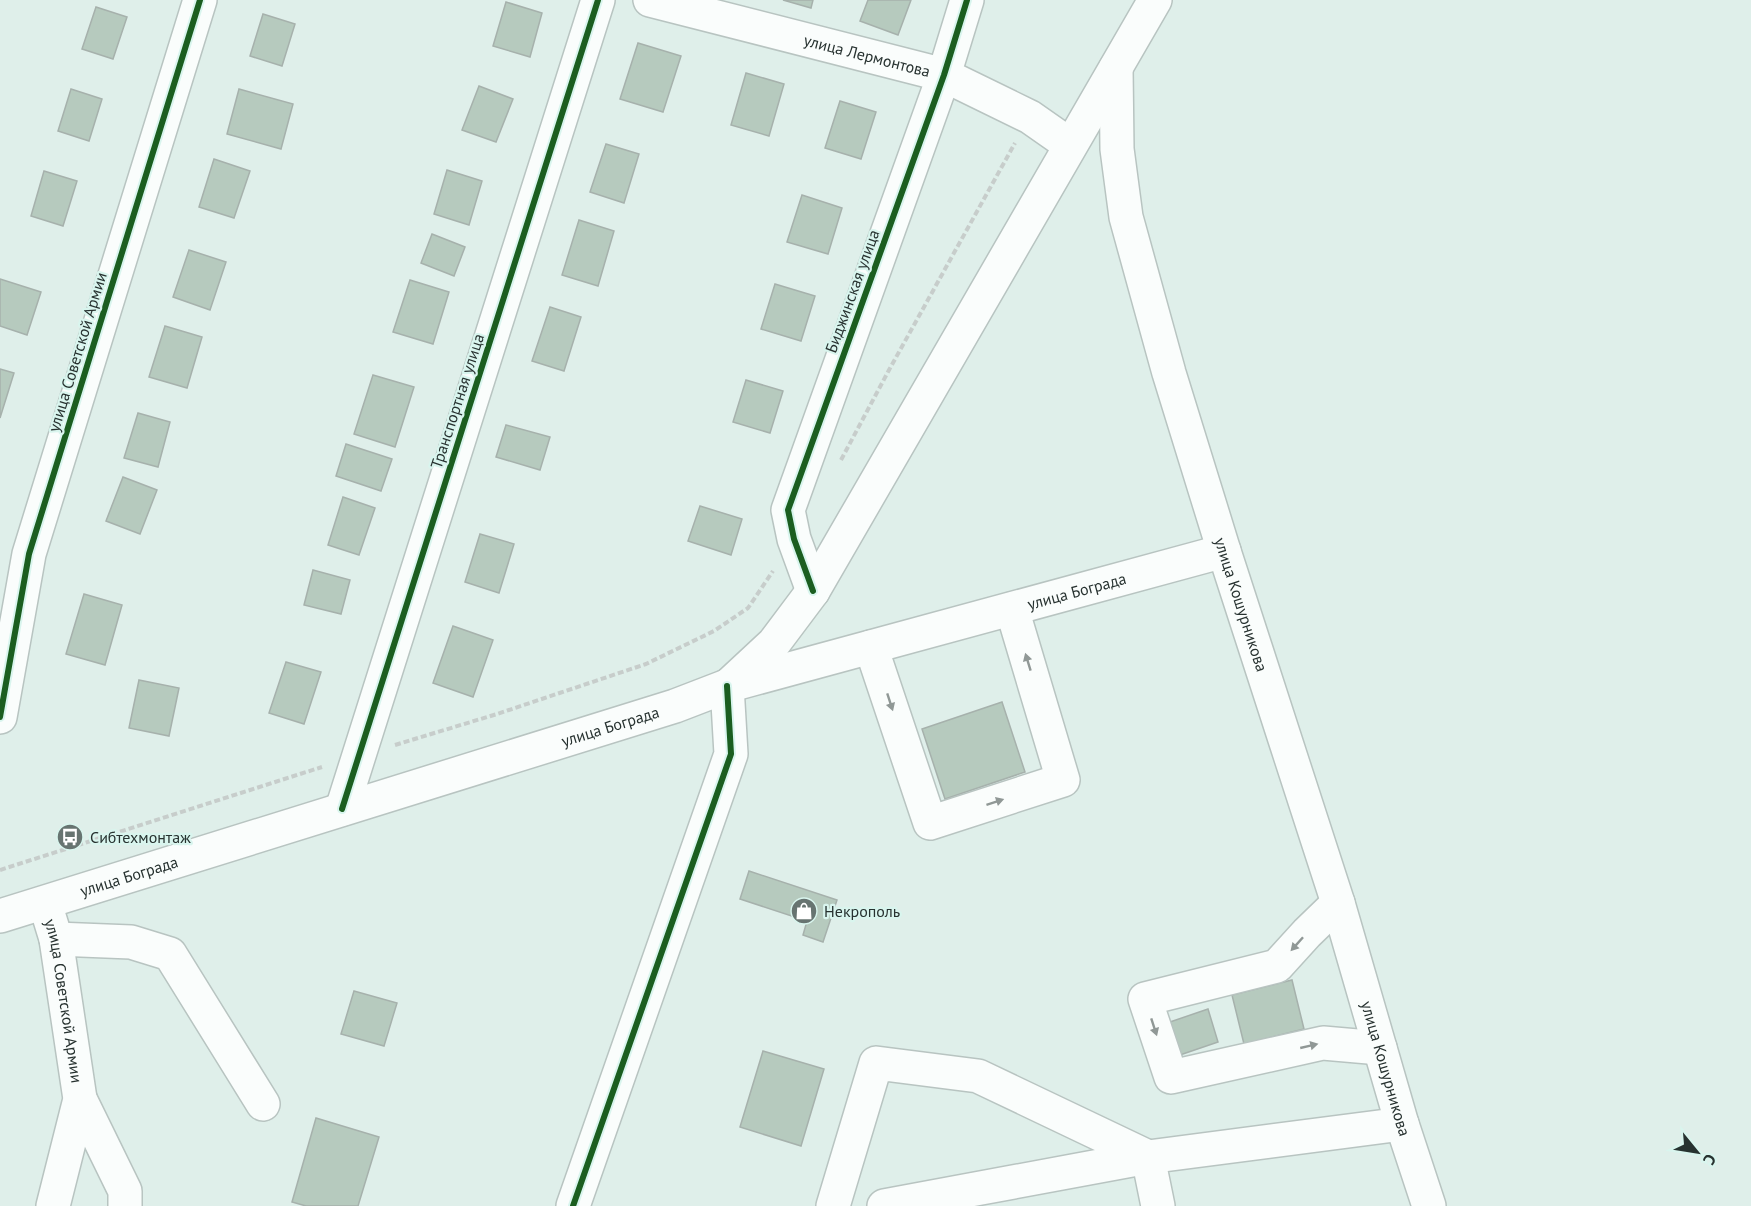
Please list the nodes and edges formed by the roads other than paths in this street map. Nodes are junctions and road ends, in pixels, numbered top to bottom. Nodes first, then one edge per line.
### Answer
1 (200, 0) edge
2 (598, 0) edge
3 (650, 0) edge
4 (967, 0) edge
5 (1155, 0) edge
6 (1116, 68) junction
7 (944, 75) junction
8 (1070, 145) junction
9 (1224, 551) junction
10 (813, 591) junction
11 (1012, 609) junction
12 (871, 647) junction
13 (727, 686) junction
14 (0, 717) edge
15 (342, 809) junction
16 (45, 903) junction
17 (1338, 903) junction
18 (0, 916) edge
19 (56, 939) junction
20 (1380, 1048) junction
21 (80, 1099) junction
22 (264, 1104) dead end
23 (1402, 1124) junction
24 (1148, 1157) junction
25 (53, 1206) edge
26 (125, 1206) edge
27 (573, 1206) edge
28 (833, 1206) edge
29 (884, 1206) edge
30 (1158, 1206) edge
31 (1429, 1206) edge

1 - 14 street, улица Советской Армии
2 - 15 street, Транспортная улица
3 - 7 street, улица Лермонтова
4 - 7 street, Биджинская улица
5 - 6 street
6 - 8 street
6 - 9 street, улица Кошурникова
7 - 8 street, улица Лермонтова
7 - 10 street, Биджинская улица
8 - 10 street
9 - 11 street, улица Бограда
9 - 17 street, улица Кошурникова
10 - 13 street
11 - 12 street, улица Бограда
12 -> 11 street
12 - 13 street, улица Бограда
13 - 15 street, улица Бограда
13 - 27 street
15 - 16 street, улица Бограда
16 - 18 street, улица Бограда
16 - 19 street, улица Советской Армии
17 - 20 street, улица Кошурникова
17 -> 20 street
19 - 21 street, улица Советской Армии
19 - 22 street
20 - 23 street, улица Кошурникова
21 - 25 street, улица Советской Армии
21 - 26 street, улица Советской Армии
23 - 24 street
23 - 31 street, улица Кошурникова
24 - 28 street
24 - 29 street
24 - 30 street

